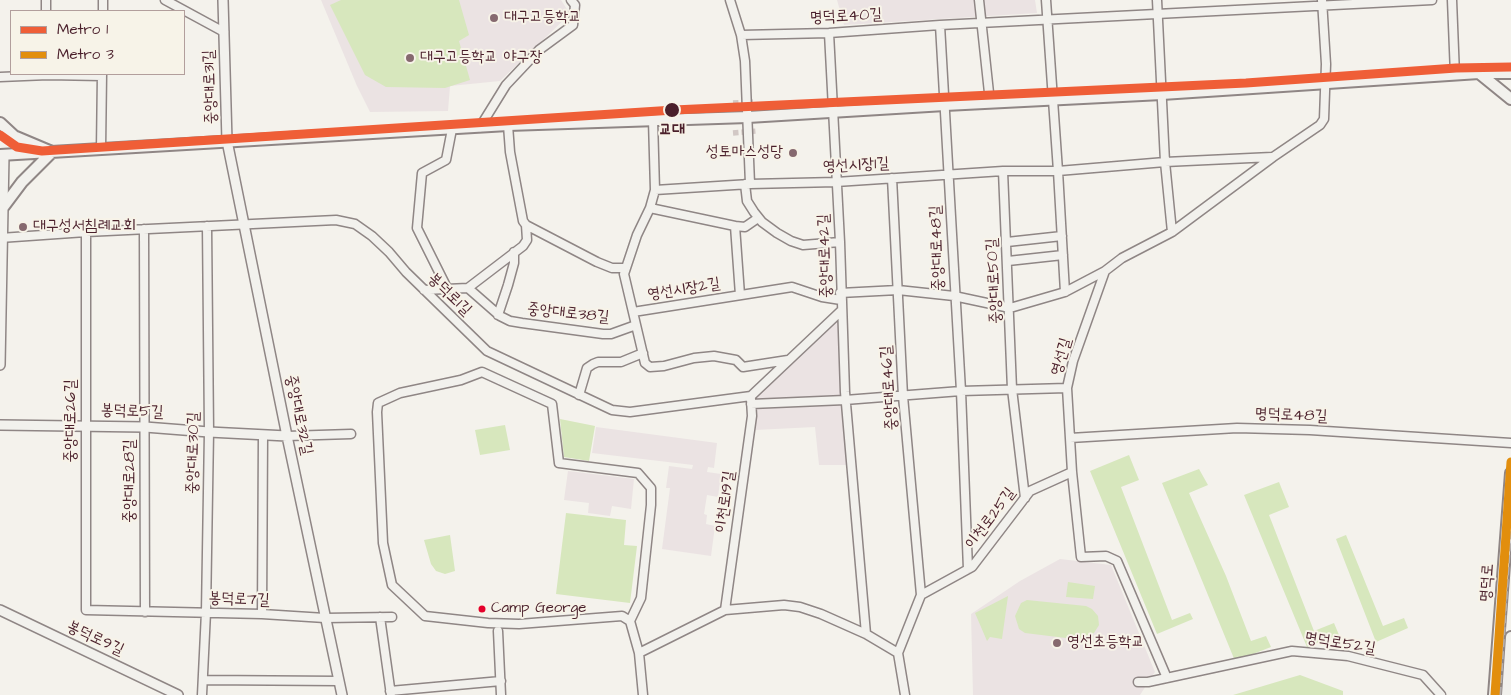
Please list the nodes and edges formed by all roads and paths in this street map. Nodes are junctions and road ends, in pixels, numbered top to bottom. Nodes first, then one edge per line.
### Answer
1 (165, 0) edge
2 (224, 0) edge
3 (571, 0) edge
4 (730, 0) edge
5 (980, 0) edge
6 (1046, 0) edge
7 (1157, 0) edge
8 (1432, 0) edge
9 (1452, 0) edge
10 (1322, 3) edge
11 (183, 10) edge
12 (185, 11) edge
13 (1157, 15) junction
14 (1048, 20) junction
15 (983, 23) junction
16 (940, 25) junction
17 (224, 32) junction
18 (829, 33) junction
19 (741, 35) junction
20 (1479, 73) junction
21 (1511, 73) edge
22 (32, 75) edge
23 (102, 75) edge
24 (1455, 75) junction
25 (0, 77) edge
26 (1325, 83) junction
27 (1162, 94) junction
28 (1511, 99) edge
29 (1052, 100) junction
30 (990, 102) junction
31 (945, 105) junction
32 (834, 112) junction
33 (748, 117) junction
34 (653, 120) junction
35 (0, 123) edge
36 (508, 126) junction
37 (480, 127) junction
38 (452, 129) junction
39 (227, 141) junction
40 (101, 149) junction
41 (52, 152) junction
42 (1, 153) edge
43 (1273, 156) junction
44 (1165, 162) junction
45 (1003, 171) junction
46 (1058, 171) junction
47 (949, 174) junction
48 (892, 178) junction
49 (836, 182) junction
50 (748, 184) junction
51 (655, 190) junction
52 (2, 203) edge
53 (650, 208) junction
54 (758, 218) junction
55 (244, 225) junction
56 (526, 225) junction
57 (207, 226) junction
58 (735, 226) junction
59 (144, 230) junction
60 (86, 232) junction
61 (1172, 232) junction
62 (1062, 236) junction
63 (2, 238) edge
64 (840, 242) junction
65 (1007, 242) junction
66 (514, 252) junction
67 (1063, 255) junction
68 (1008, 261) junction
69 (624, 268) junction
70 (1105, 271) junction
71 (446, 288) junction
72 (468, 288) junction
73 (424, 290) junction
74 (898, 290) junction
75 (1065, 292) junction
76 (740, 295) junction
77 (841, 296) junction
78 (954, 296) junction
79 (1010, 308) junction
80 (842, 310) junction
81 (633, 312) junction
82 (498, 315) junction
83 (636, 325) junction
84 (643, 353) junction
85 (789, 360) junction
86 (0, 365) edge
87 (1067, 388) junction
88 (1012, 389) junction
89 (960, 390) junction
90 (579, 395) junction
91 (903, 396) junction
92 (751, 400) junction
93 (845, 400) junction
94 (0, 425) edge
95 (86, 426) junction
96 (145, 427) junction
97 (209, 432) junction
98 (351, 434) dead end
99 (263, 435) junction
100 (287, 436) junction
101 (1070, 438) junction
102 (1511, 443) edge
103 (1072, 472) junction
104 (1511, 473) edge
105 (1025, 498) junction
106 (968, 569) junction
107 (921, 595) junction
108 (0, 610) edge
109 (86, 610) joint
110 (725, 610) junction
111 (144, 612) junction
112 (206, 612) junction
113 (262, 614) junction
114 (392, 617) dead end
115 (325, 618) junction
116 (380, 618) junction
117 (630, 621) junction
118 (498, 631) dead end
119 (866, 634) junction
120 (1511, 638) edge
121 (639, 653) junction
122 (898, 653) junction
123 (1167, 678) junction
124 (202, 680) junction
125 (339, 681) junction
126 (500, 681) junction
127 (1138, 682) dead end
128 (391, 693) edge
129 (178, 695) edge
130 (202, 695) edge
131 (342, 695) edge
132 (501, 695) edge
133 (643, 695) edge
134 (905, 695) edge
135 (1441, 695) edge
136 (1494, 695) edge
137 (1507, 695) edge

1 - 11 street, 중앙대로31길
2 - 17 street, 중앙대로31길
3 - 37 street
4 - 19 street
5 - 15 street
6 - 14 street
7 - 13 street
8 - 10 street, 명덕로40길
9 - 24 street
10 - 13 street, 명덕로40길
10 - 26 street
12 - 17 street, 중앙대로31길
13 - 14 street, 명덕로40길
13 - 27 street
14 - 15 street, 명덕로40길
14 - 29 street
15 - 16 street, 명덕로40길
15 - 30 street
16 - 18 street, 명덕로40길
16 - 31 street, 중앙대로48길
17 - 39 street, 중앙대로31길
18 - 19 street, 명덕로40길
18 - 32 street, 중앙대로42길
19 - 33 street
20 - 21 main road
20 - 24 main road
20 - 28 main road
22 - 25 street
23 - 40 street
24 - 26 main road
26 - 27 main road
26 - 43 street
27 - 29 main road
27 - 44 street
29 - 30 main road
29 - 46 street
30 - 31 main road
31 - 32 main road
31 - 47 street, 중앙대로48길
32 - 33 main road
32 - 49 street, 중앙대로42길
33 - 34 main road
33 - 50 street
34 - 36 main road
34 - 51 street
35 - 41 main road
36 - 37 main road
36 - 56 street, 중앙대로38길
37 - 38 main road
38 - 39 main road
38 - 71 street
39 - 40 main road
39 - 55 street, 중앙대로32길
40 - 41 main road
41 - 42 main road
41 - 52 main road
42 - 52 street
43 - 44 street, 영선시장1길
43 - 61 street
44 - 46 street, 영선시장1길
44 - 61 street
45 - 46 street, 영선시장1길
45 - 47 street, 영선시장1길
45 - 65 street, 중앙대로50길
46 - 62 street
47 - 48 street, 영선시장1길
47 - 78 street, 중앙대로48길
48 - 49 street, 영선시장1길
48 - 74 street, 중앙대로46길
49 - 50 street, 영선시장1길
49 - 64 street, 중앙대로42길
50 - 51 street, 영선시장1길
50 - 54 street
51 - 53 street
52 - 63 street
53 - 58 street
53 - 69 street
54 - 58 street
54 - 64 street
55 - 57 street, 봉덕로1길
55 - 73 street, 봉덕로1길
55 - 100 street, 중앙대로32길
56 - 66 street, 중앙대로38길
56 - 69 street
57 - 59 street, 봉덕로1길
57 - 97 street, 중앙대로30길
58 - 76 street, 영선시장2길
59 - 60 street, 봉덕로1길
59 - 96 street, 중앙대로28길
60 - 63 street, 봉덕로1길
60 - 95 street, 중앙대로26길
61 - 70 street
62 - 65 street
62 - 67 street
63 - 86 street
64 - 77 street, 중앙대로42길
65 - 68 street, 중앙대로50길
66 - 72 street, 중앙대로38길
66 - 82 street, 중앙대로38길
67 - 68 street
67 - 75 street
68 - 79 street, 중앙대로50길
69 - 81 street
70 - 75 street, 영선시장2길
70 - 87 street, 영선길
71 - 72 street
71 - 73 street
72 - 82 street, 중앙대로38길
73 - 90 street, 봉덕로1길
74 - 77 street, 영선시장2길
74 - 78 street, 영선시장2길
74 - 91 street, 중앙대로46길
75 - 79 street, 영선시장2길
76 - 77 street, 영선시장2길
76 - 81 street, 영선시장2길
77 - 80 street, 중앙대로42길
78 - 79 street, 영선시장2길
78 - 89 street, 중앙대로48길
79 - 88 street, 중앙대로50길
80 - 85 street
80 - 93 street, 중앙대로42길
81 - 83 street
82 - 83 street, 중앙대로38길
83 - 84 street
84 - 85 street
84 - 90 street
85 - 92 street
87 - 88 street
87 - 101 street, 영선길
88 - 89 street
88 - 105 street, 중앙대로50길
89 - 91 street
89 - 106 street, 중앙대로48길
90 - 92 street, 봉덕로1길
91 - 93 street
91 - 107 street, 중앙대로46길
92 - 93 street
92 - 110 street, 이천로19길
93 - 119 street, 중앙대로42길
94 - 95 street, 봉덕로5길
95 - 96 street, 봉덕로5길
95 - 109 street, 중앙대로26길
96 - 97 street, 봉덕로5길
96 - 111 street, 중앙대로28길
97 - 99 street, 봉덕로5길
97 - 112 street, 중앙대로30길
98 - 100 street, 봉덕로5길
99 - 100 street, 봉덕로5길
99 - 113 street
100 - 115 street, 중앙대로32길
101 - 102 street, 명덕로48길
101 - 103 street, 영선길
103 - 105 street, 이천로25길
103 - 123 street, 영선길
104 - 136 main road, 명덕로
105 - 106 street, 이천로25길
106 - 107 street, 이천로25길
107 - 122 street
108 - 129 street, 봉덕로9길
109 - 111 street, 봉덕로7길
110 - 119 street
110 - 121 street
111 - 112 street, 봉덕로7길
112 - 113 street, 봉덕로7길
112 - 124 street, 중앙대로30길
113 - 115 street, 봉덕로7길
114 - 116 street, 봉덕로7길
115 - 116 street, 봉덕로7길
115 - 125 street, 중앙대로32길
116 - 128 street
117 - 117 street
117 - 121 street
118 - 126 street
119 - 122 street
120 - 137 main road
121 - 133 street
122 - 134 street
123 - 127 street, 명덕로52길
123 - 135 street, 명덕로52길
124 - 125 street
124 - 130 street, 중앙대로30길
125 - 131 street, 중앙대로32길
126 - 128 street
126 - 132 street

